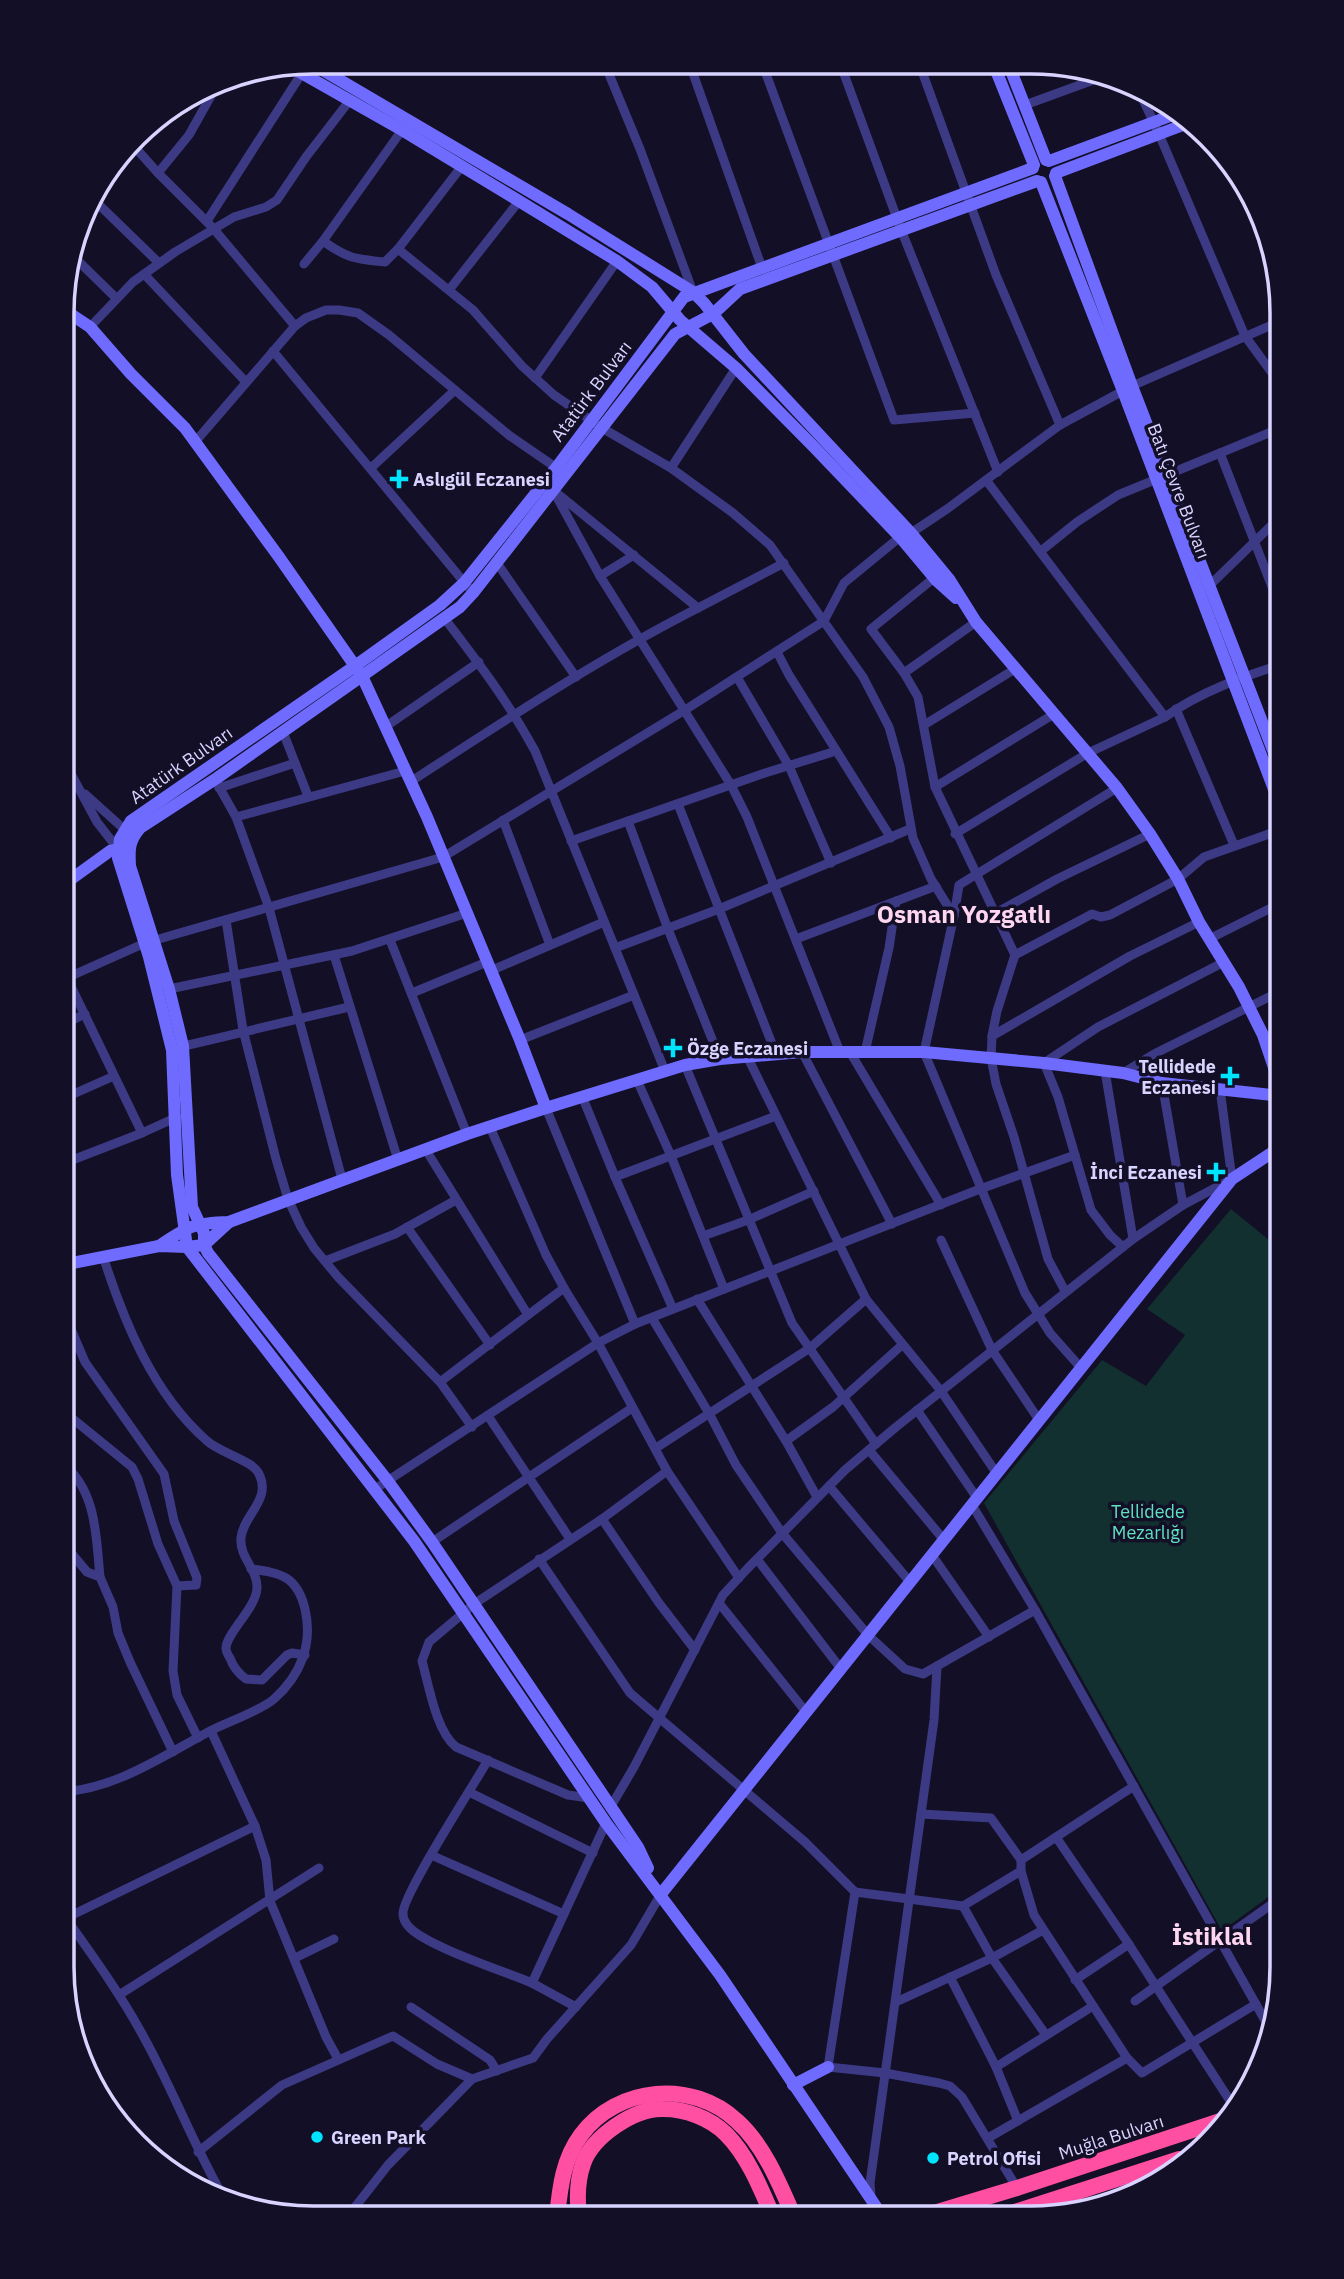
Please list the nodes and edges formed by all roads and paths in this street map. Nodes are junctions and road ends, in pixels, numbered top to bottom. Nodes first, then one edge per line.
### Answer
1 (302, 74) edge
2 (311, 74) edge
3 (323, 74) edge
4 (342, 74) edge
5 (609, 74) edge
6 (693, 74) edge
7 (767, 74) edge
8 (844, 74) edge
9 (923, 74) edge
10 (998, 74) edge
11 (1012, 74) edge
12 (1090, 81) edge
13 (317, 82) junction
14 (211, 97) edge
15 (351, 100) junction
16 (1145, 103) edge
17 (1025, 105) junction
18 (1170, 119) edge
19 (1178, 124) edge
20 (1156, 128) junction
21 (402, 130) junction
22 (138, 150) edge
23 (462, 166) junction
24 (1040, 169) junction
25 (158, 173) junction
26 (1055, 175) junction
27 (969, 200) junction
28 (519, 201) junction
29 (100, 205) edge
30 (210, 225) junction
31 (900, 225) junction
32 (323, 241) junction
33 (398, 249) junction
34 (830, 251) junction
35 (617, 261) junction
36 (80, 263) edge
37 (159, 263) junction
38 (304, 264) dead end
39 (762, 268) junction
40 (144, 274) junction
41 (449, 290) junction
42 (693, 292) junction
43 (116, 298) junction
44 (672, 310) junction
45 (713, 314) junction
46 (74, 316) edge
47 (1270, 325) edge
48 (295, 326) junction
49 (90, 327) junction
50 (690, 327) junction
51 (1245, 336) junction
52 (273, 351) junction
53 (736, 368) junction
54 (1270, 370) edge
55 (535, 378) junction
56 (246, 382) junction
57 (1127, 388) junction
58 (455, 390) junction
59 (975, 413) junction
60 (596, 424) junction
61 (1060, 425) junction
62 (1270, 432) edge
63 (195, 442) junction
64 (1220, 453) junction
65 (371, 468) junction
66 (671, 468) junction
67 (560, 471) junction
68 (998, 472) junction
69 (1161, 477) junction
70 (986, 480) junction
71 (552, 490) junction
72 (1270, 526) edge
73 (906, 535) junction
74 (1255, 539) junction
75 (1041, 551) junction
76 (634, 555) junction
77 (497, 562) junction
78 (784, 563) junction
79 (600, 576) junction
80 (934, 578) junction
81 (1270, 580) edge
82 (464, 583) junction
83 (1208, 587) junction
84 (473, 593) junction
85 (964, 606) junction
86 (698, 608) junction
87 (445, 619) junction
88 (824, 621) junction
89 (976, 622) junction
90 (640, 638) junction
91 (777, 652) junction
92 (479, 662) junction
93 (1270, 668) edge
94 (1015, 669) junction
95 (358, 671) junction
96 (904, 673) junction
97 (576, 677) junction
98 (737, 677) junction
99 (1239, 678) junction
100 (685, 709) junction
101 (1177, 709) junction
102 (515, 713) junction
103 (1054, 714) junction
104 (1165, 717) junction
105 (924, 725) junction
106 (385, 727) junction
107 (283, 732) junction
108 (836, 751) junction
109 (1270, 751) edge
110 (1088, 753) junction
111 (295, 763) junction
112 (789, 766) junction
113 (407, 776) junction
114 (74, 779) edge
115 (218, 783) junction
116 (732, 785) junction
117 (935, 787) junction
118 (1117, 788) junction
119 (81, 791) junction
120 (550, 791) junction
121 (308, 796) junction
122 (678, 804) junction
123 (236, 817) junction
124 (503, 820) junction
125 (628, 821) junction
126 (124, 829) junction
127 (910, 829) junction
128 (1270, 833) edge
129 (956, 834) junction
130 (1150, 834) junction
131 (891, 838) junction
132 (571, 841) junction
133 (1234, 845) junction
134 (123, 849) junction
135 (443, 857) junction
136 (831, 863) junction
137 (976, 874) junction
138 (74, 877) edge
139 (1178, 879) junction
140 (775, 885) junction
141 (936, 886) junction
142 (896, 901) junction
143 (269, 908) junction
144 (1270, 908) edge
145 (719, 909) junction
146 (467, 912) junction
147 (996, 913) junction
148 (954, 916) junction
149 (226, 920) junction
150 (604, 922) junction
151 (1199, 922) junction
152 (668, 929) junction
153 (796, 939) junction
154 (1209, 939) junction
155 (390, 940) junction
156 (150, 942) junction
157 (550, 945) junction
158 (615, 948) junction
159 (334, 955) junction
160 (1015, 955) junction
161 (1224, 962) junction
162 (285, 965) junction
163 (489, 967) junction
164 (74, 975) edge
165 (234, 977) junction
166 (169, 989) junction
167 (412, 993) junction
168 (74, 995) edge
169 (634, 995) junction
170 (1270, 997) edge
171 (349, 1007) junction
172 (1250, 1008) junction
173 (85, 1014) junction
174 (299, 1018) junction
175 (74, 1019) edge
176 (243, 1030) junction
177 (1263, 1035) junction
178 (992, 1036) junction
179 (520, 1040) junction
180 (1270, 1043) edge
181 (178, 1048) junction
182 (802, 1052) junction
183 (845, 1052) junction
184 (865, 1052) junction
185 (924, 1052) junction
186 (776, 1054) junction
187 (747, 1056) junction
188 (1270, 1057) edge
189 (991, 1058) junction
190 (720, 1059) junction
191 (1044, 1063) junction
192 (685, 1065) junction
193 (664, 1071) junction
194 (1105, 1071) junction
195 (1123, 1073) junction
196 (114, 1076) junction
197 (637, 1080) junction
198 (1162, 1083) junction
199 (1220, 1089) junction
200 (1270, 1093) edge
201 (74, 1094) edge
202 (582, 1097) junction
203 (546, 1108) junction
204 (188, 1112) junction
205 (776, 1116) junction
206 (176, 1117) junction
207 (490, 1127) junction
208 (142, 1133) junction
209 (467, 1135) junction
210 (715, 1140) junction
211 (426, 1150) junction
212 (1270, 1154) edge
213 (1075, 1155) junction
214 (671, 1156) junction
215 (74, 1159) edge
216 (398, 1160) junction
217 (1024, 1175) junction
218 (615, 1177) junction
219 (342, 1179) junction
220 (1232, 1179) junction
221 (981, 1189) junction
222 (814, 1191) junction
223 (288, 1199) junction
224 (456, 1200) junction
225 (941, 1205) junction
226 (1183, 1205) junction
227 (748, 1220) junction
228 (229, 1222) junction
229 (198, 1223) junction
230 (892, 1224) junction
231 (407, 1227) junction
232 (183, 1229) junction
233 (702, 1236) junction
234 (1133, 1239) junction
235 (941, 1240) dead end
236 (204, 1245) junction
237 (838, 1245) junction
238 (159, 1246) junction
239 (187, 1247) junction
240 (1123, 1247) junction
241 (103, 1256) junction
242 (325, 1261) junction
243 (74, 1262) edge
244 (770, 1272) junction
245 (564, 1288) junction
246 (724, 1289) junction
247 (1065, 1291) junction
248 (697, 1298) junction
249 (866, 1299) junction
250 (673, 1309) junction
251 (1038, 1314) junction
252 (528, 1315) junction
253 (652, 1318) junction
254 (635, 1324) junction
255 (74, 1336) edge
256 (598, 1343) junction
257 (490, 1345) junction
258 (902, 1345) junction
259 (810, 1349) junction
260 (992, 1350) junction
261 (1081, 1368) junction
262 (440, 1382) junction
263 (752, 1388) junction
264 (940, 1391) junction
265 (844, 1396) junction
266 (632, 1408) junction
267 (917, 1410) junction
268 (710, 1415) junction
269 (488, 1416) junction
270 (74, 1420) edge
271 (1039, 1420) junction
272 (472, 1426) junction
273 (786, 1441) junction
274 (872, 1447) junction
275 (656, 1448) junction
276 (667, 1471) junction
277 (996, 1474) junction
278 (74, 1476) edge
279 (528, 1477) junction
280 (387, 1480) junction
281 (829, 1486) junction
282 (374, 1489) junction
283 (817, 1497) junction
284 (974, 1502) junction
285 (602, 1519) junction
286 (782, 1533) junction
287 (570, 1539) junction
288 (944, 1540) junction
289 (432, 1542) junction
290 (932, 1555) junction
291 (74, 1556) edge
292 (539, 1559) junction
293 (757, 1559) junction
294 (251, 1569) junction
295 (100, 1577) junction
296 (739, 1578) junction
297 (910, 1582) junction
298 (177, 1586) junction
299 (719, 1603) junction
300 (474, 1604) junction
301 (1035, 1610) junction
302 (464, 1614) junction
303 (868, 1635) junction
304 (989, 1637) junction
305 (695, 1650) junction
306 (305, 1655) junction
307 (937, 1667) junction
308 (841, 1669) junction
309 (806, 1712) junction
310 (659, 1720) junction
311 (211, 1731) junction
312 (198, 1738) junction
313 (173, 1752) junction
314 (488, 1760) junction
315 (1134, 1786) junction
316 (744, 1790) junction
317 (74, 1791) edge
318 (469, 1792) junction
319 (589, 1798) junction
320 (610, 1808) junction
321 (921, 1814) junction
322 (606, 1824) junction
323 (254, 1826) junction
324 (1056, 1837) junction
325 (593, 1853) junction
326 (431, 1855) junction
327 (1021, 1860) junction
328 (319, 1868) dead end
329 (1021, 1871) junction
330 (856, 1892) junction
331 (661, 1894) junction
332 (270, 1900) junction
333 (909, 1900) junction
334 (962, 1906) junction
335 (1270, 1906) edge
336 (74, 1910) edge
337 (564, 1914) junction
338 (74, 1929) edge
339 (1043, 1930) junction
340 (334, 1939) dead end
341 (1221, 1941) junction
342 (1129, 1944) junction
343 (295, 1958) junction
344 (992, 1958) junction
345 (950, 1977) junction
346 (1075, 1980) junction
347 (532, 1983) junction
348 (1157, 1986) junction
349 (120, 1995) junction
350 (1135, 2001) dead end
351 (896, 2002) junction
352 (1256, 2004) junction
353 (1093, 2006) junction
354 (411, 2007) dead end
355 (576, 2007) junction
356 (1264, 2019) edge
357 (1046, 2035) junction
358 (1193, 2042) junction
359 (1127, 2057) junction
360 (338, 2059) junction
361 (828, 2067) junction
362 (996, 2067) junction
363 (496, 2071) junction
364 (885, 2073) junction
365 (472, 2079) junction
366 (793, 2085) junction
367 (1229, 2099) edge
368 (1018, 2120) junction
369 (1210, 2125) edge
370 (988, 2138) junction
371 (198, 2152) junction
372 (1163, 2165) edge
373 (216, 2185) edge
374 (1017, 2189) junction
375 (871, 2200) junction
376 (1067, 2202) edge
377 (1040, 2204) joint
378 (1052, 2204) edge
379 (356, 2206) edge
380 (558, 2206) edge
381 (578, 2206) edge
382 (769, 2206) edge
383 (789, 2206) edge
384 (875, 2206) edge
385 (959, 2206) edge
386 (1035, 2206) edge

1 - 30 street
2 - 13 main road
3 - 13 main road
4 - 42 main road
5 - 42 street
6 - 39 street
7 - 34 street
8 - 31 street
9 - 27 street
10 - 24 main road
11 - 17 main road
12 - 17 street
13 - 15 main road
14 - 25 street
15 - 21 main road
15 - 30 street
16 - 20 street
17 - 24 main road
18 - 20 main road, Atatürk Bulvarı
19 - 20 main road, Atatürk Bulvarı
20 - 24 main road, Atatürk Bulvarı
20 - 26 main road, Atatürk Bulvarı
20 - 51 street
21 - 23 main road
21 - 32 street
22 - 25 street
23 - 28 main road
23 - 33 street
24 - 26 main road, Atatürk Bulvarı
24 - 27 main road, Atatürk Bulvarı
24 - 57 main road, Batı Çevre Bulvarı
25 - 30 street
26 - 57 main road, Batı Çevre Bulvarı
27 - 31 main road, Atatürk Bulvarı
27 - 61 street
28 - 35 main road
28 - 41 street
29 - 37 street
30 - 37 street
30 - 48 street
31 - 34 main road, Atatürk Bulvarı
31 - 59 street
32 - 33 street
32 - 38 street
33 - 41 street
34 - 39 main road, Atatürk Bulvarı
34 - 45 main road, Atatürk Bulvarı
34 - 59 street
35 - 44 main road
35 - 55 street
36 - 43 street
37 - 40 street
39 - 42 main road, Atatürk Bulvarı
40 - 43 street
40 - 56 street
41 - 55 street
42 - 44 main road, Atatürk Bulvarı
42 - 45 main road
43 - 49 street
44 - 50 main road
44 - 60 main road, Atatürk Bulvarı
45 - 50 main road, Atatürk Bulvarı
45 - 73 main road
46 - 49 main road
47 - 51 street
48 - 52 street
48 - 58 street
49 - 63 main road
50 - 53 main road
50 - 60 main road, Atatürk Bulvarı
51 - 54 street
51 - 57 street
52 - 56 street
52 - 65 street
53 - 66 street
53 - 73 main road
55 - 60 street
56 - 63 street
57 - 61 street
57 - 69 main road, Batı Çevre Bulvarı
58 - 65 street
58 - 67 street
59 - 68 street
60 - 66 street
60 - 67 main road, Atatürk Bulvarı
61 - 68 street
62 - 64 street
63 - 95 main road
64 - 69 street
64 - 74 street
65 - 82 street
66 - 78 street
67 - 71 main road, Atatürk Bulvarı
67 - 82 main road, Atatürk Bulvarı
68 - 70 street
69 - 75 street
69 - 83 main road, Batı Çevre Bulvarı
69 - 99 main road, Batı Çevre Bulvarı
70 - 73 street
70 - 75 street
71 - 76 street
71 - 77 main road, Atatürk Bulvarı
71 - 79 street
72 - 74 street
73 - 80 main road
73 - 85 main road
73 - 88 street
74 - 81 street
74 - 83 street
75 - 104 street
76 - 79 street
76 - 86 street
77 - 84 main road, Atatürk Bulvarı
77 - 97 street
78 - 86 street
78 - 88 street
79 - 90 street
80 - 85 main road
80 - 96 street
82 - 84 street
82 - 95 main road, Atatürk Bulvarı
83 - 99 main road, Batı Çevre Bulvarı
84 - 87 main road, Atatürk Bulvarı
85 - 89 main road
86 - 90 street
87 - 92 street
87 - 95 main road, Atatürk Bulvarı
88 - 91 street
88 - 127 street
89 - 94 main road
89 - 96 street
90 - 97 street
90 - 100 street
91 - 98 street
91 - 108 street
92 - 102 street
92 - 106 street
93 - 99 street
94 - 103 main road
94 - 105 street
95 - 106 main road
95 - 107 main road, Atatürk Bulvarı
95 - 126 main road, Atatürk Bulvarı
96 - 105 street
97 - 102 street
98 - 100 street
98 - 112 street
99 - 101 street
99 - 109 main road, Batı Çevre Bulvarı
100 - 116 street
100 - 120 street
101 - 104 street
101 - 133 street
102 - 113 street
102 - 120 street
103 - 110 main road
103 - 117 street
104 - 110 street
105 - 117 street
106 - 113 main road
107 - 111 street
107 - 115 main road, Atatürk Bulvarı
108 - 112 street
108 - 131 street
110 - 118 main road
110 - 129 street
111 - 115 street
111 - 121 street
112 - 116 street
112 - 136 street
113 - 121 street
113 - 135 main road
114 - 119 street
115 - 123 street
115 - 134 main road, Atatürk Bulvarı
116 - 122 street
116 - 140 street
117 - 129 street
118 - 130 main road
118 - 137 street
119 - 126 street
119 - 134 street
120 - 124 street
120 - 132 street
121 - 123 street
122 - 125 street
122 - 145 street
123 - 143 street
124 - 135 street
124 - 157 street
125 - 132 street
125 - 152 street
126 - 134 main road, Atatürk Bulvarı
127 - 131 street
127 - 141 street
128 - 133 street
129 - 137 street
130 - 139 main road
130 - 147 street
131 - 136 street
132 - 150 street
133 - 139 street
134 - 138 main road
134 - 156 main road
135 - 143 street
135 - 146 main road
136 - 140 street
137 - 147 street
137 - 148 street
139 - 151 main road
139 - 160 street
140 - 145 street
140 - 153 street
141 - 142 street
141 - 148 street
142 - 153 street
142 - 184 street
143 - 149 street
143 - 162 street
144 - 154 street
145 - 152 street
145 - 186 street
146 - 155 street
146 - 163 main road
147 - 160 street
148 - 185 street
149 - 156 street
149 - 165 street
150 - 157 street
150 - 158 street
151 - 154 main road
151 - 178 street
152 - 158 street
152 - 190 street
153 - 183 street
154 - 161 main road
155 - 159 street
155 - 167 street
156 - 164 street
156 - 166 main road
156 - 181 main road
157 - 163 street
158 - 169 street
159 - 162 street
159 - 171 street
160 - 178 street
161 - 172 main road
161 - 191 street
162 - 165 street
162 - 174 street
163 - 167 street
163 - 179 main road
165 - 166 street
165 - 176 street
166 - 181 main road
167 - 209 street
168 - 173 street
169 - 179 street
169 - 193 street
170 - 172 street
171 - 174 street
171 - 216 street
172 - 177 main road
172 - 195 street
173 - 175 street
173 - 196 street
174 - 176 street
174 - 219 street
176 - 181 street
176 - 223 street
177 - 180 main road
177 - 188 main road
178 - 189 street
179 - 203 main road
181 - 204 main road
181 - 206 main road
182 - 183 main road
182 - 186 main road
182 - 230 street
183 - 184 main road
183 - 225 street
184 - 185 main road
185 - 189 main road
185 - 221 street
186 - 187 main road
187 - 190 main road
187 - 205 street
189 - 191 main road
189 - 217 street
190 - 192 main road
191 - 194 main road
191 - 213 street
192 - 193 main road
192 - 210 street
193 - 197 main road
194 - 195 main road
194 - 234 street
195 - 198 main road
196 - 201 street
196 - 208 street
197 - 202 main road
197 - 214 street
198 - 199 main road
198 - 226 street
199 - 200 main road
199 - 220 street
202 - 203 main road
202 - 218 street
203 - 207 main road
203 - 254 street
204 - 206 street
204 - 229 main road
205 - 210 street
205 - 222 street
206 - 208 street
206 - 232 main road
207 - 209 main road
207 - 245 street
208 - 215 street
209 - 211 main road
210 - 214 street
210 - 227 street
211 - 216 main road
211 - 224 street
212 - 220 main road
213 - 217 street
213 - 240 street
214 - 218 street
214 - 233 street
216 - 219 main road
217 - 221 street
217 - 247 street
218 - 250 street
219 - 223 main road
220 - 226 street
220 - 261 main road
221 - 225 street
221 - 251 street
222 - 227 street
222 - 237 street
223 - 228 main road
223 - 242 street
224 - 231 street
224 - 252 street
225 - 230 street
226 - 234 street
227 - 233 street
227 - 244 street
228 - 229 main road
228 - 236 main road
229 - 232 main road
229 - 236 main road
230 - 237 street
231 - 242 street
231 - 257 street
232 - 238 main road
232 - 239 main road
233 - 246 street
234 - 240 street
235 - 260 street
236 - 239 main road
236 - 280 main road
237 - 244 street
237 - 249 street
238 - 239 main road
238 - 241 main road
239 - 282 main road
240 - 247 street
241 - 243 main road
241 - 294 street
242 - 262 street
244 - 246 street
244 - 259 street
245 - 252 street
245 - 256 street
246 - 248 street
247 - 251 street
248 - 250 street
248 - 263 street
249 - 258 street
249 - 259 street
250 - 253 street
251 - 260 street
251 - 261 street
252 - 257 street
253 - 254 street
253 - 268 street
254 - 256 street
255 - 298 street
256 - 266 street
256 - 269 street
257 - 262 street
258 - 264 street
258 - 265 street
259 - 263 street
259 - 265 street
260 - 264 street
260 - 271 street
261 - 271 main road
262 - 272 street
263 - 268 street
263 - 273 street
264 - 267 street
264 - 277 street
265 - 273 street
265 - 274 street
266 - 275 street
266 - 279 street
267 - 274 street
267 - 284 street
268 - 275 street
268 - 286 street
269 - 272 street
269 - 279 street
270 - 298 street
271 - 277 main road
272 - 280 street
273 - 283 street
274 - 281 street
274 - 288 street
275 - 276 street
276 - 285 street
276 - 296 street
277 - 284 main road
278 - 295 street
279 - 287 street
279 - 289 street
280 - 282 street
280 - 289 main road
281 - 283 street
281 - 297 street
282 - 302 main road
283 - 286 street
284 - 288 main road
284 - 301 street
285 - 287 street
285 - 305 street
286 - 293 street
286 - 303 street
287 - 292 street
288 - 290 main road
289 - 300 main road
290 - 297 main road
290 - 304 street
291 - 295 street
292 - 300 street
292 - 310 street
293 - 296 street
293 - 308 street
294 - 306 street
294 - 306 street
295 - 313 street
296 - 299 street
297 - 303 main road
298 - 312 street
299 - 305 street
299 - 309 street
300 - 302 street
300 - 320 main road
301 - 304 street
301 - 315 street
302 - 314 street
302 - 319 main road
303 - 307 street
303 - 308 main road
304 - 307 street
305 - 310 street
306 - 311 street
307 - 321 street
308 - 309 main road
309 - 316 main road
310 - 316 street
310 - 320 street
311 - 312 street
311 - 323 street
312 - 313 street
313 - 317 street
314 - 318 street
314 - 319 street
315 - 324 street
315 - 341 street
316 - 330 street
316 - 331 main road
318 - 325 street
318 - 326 street
319 - 322 main road
320 - 331 main road
321 - 327 street
321 - 333 street
322 - 325 street
322 - 331 main road
323 - 332 street
323 - 336 street
324 - 327 street
324 - 342 street
325 - 337 street
326 - 337 street
326 - 347 street
327 - 329 street
328 - 332 street
329 - 334 street
329 - 339 street
330 - 333 street
330 - 361 street
331 - 355 street
331 - 366 main road
332 - 343 street
332 - 349 street
333 - 334 street
333 - 351 street
334 - 344 street
335 - 341 street
337 - 347 street
338 - 349 street
339 - 344 street
339 - 346 street
340 - 343 street
341 - 348 street
341 - 352 street
342 - 346 street
342 - 348 street
343 - 360 street
344 - 345 street
344 - 357 street
345 - 351 street
345 - 362 street
346 - 353 street
347 - 355 street
348 - 350 street
348 - 358 street
349 - 371 street
351 - 364 street
352 - 356 street
352 - 358 street
353 - 357 street
353 - 359 street
354 - 363 street
355 - 363 street
357 - 362 street
358 - 359 street
358 - 367 street
359 - 368 street
360 - 365 street
360 - 371 street
361 - 364 street
361 - 366 main road
362 - 368 street
363 - 365 street
364 - 370 street
364 - 375 street
365 - 379 street
366 - 375 main road
368 - 370 street
369 - 374 highway, Muğla Bulvarı
370 - 374 street
371 - 373 street
372 - 376 highway
374 - 385 highway, Muğla Bulvarı
375 - 384 main road
377 - 378 highway
377 - 386 highway
380 - 383 highway
381 - 382 highway

